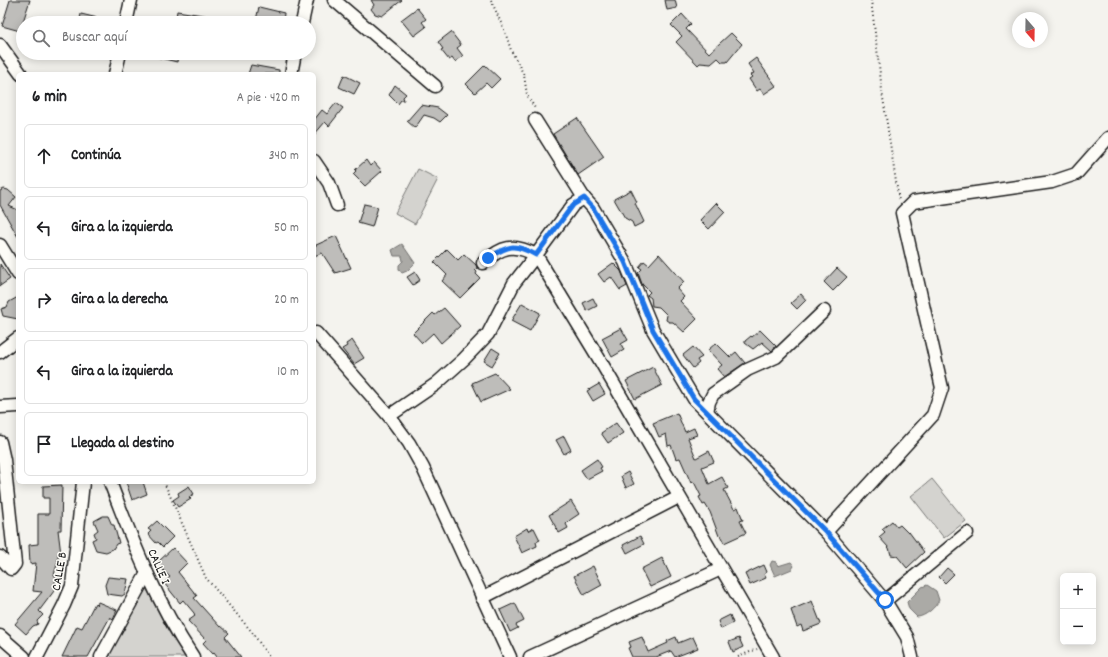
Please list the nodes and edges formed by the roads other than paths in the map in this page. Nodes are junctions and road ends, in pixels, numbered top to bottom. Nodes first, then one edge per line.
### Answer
1 (131, 0) edge
2 (307, 0) edge
3 (334, 0) edge
4 (128, 16) edge
5 (304, 16) edge
6 (0, 45) edge
7 (118, 60) edge
8 (294, 60) edge
9 (20, 72) edge
10 (115, 72) edge
11 (291, 72) edge
12 (435, 86) dead end
13 (535, 120) road end
14 (1108, 138) edge
15 (316, 164) edge
16 (584, 198) junction
17 (337, 205) dead end
18 (0, 245) edge
19 (536, 255) junction
20 (483, 264) dead end
21 (16, 271) edge
22 (824, 311) dead end
23 (316, 333) dead end
24 (16, 340) edge
25 (0, 352) edge
26 (16, 406) edge
27 (0, 407) edge
28 (707, 412) junction
29 (389, 416) junction
30 (0, 442) edge
31 (2, 482) edge
32 (83, 484) edge
33 (111, 484) edge
34 (679, 496) junction
35 (826, 532) junction
36 (967, 533) dead end
37 (0, 557) edge
38 (722, 569) junction
39 (147, 574) junction
40 (482, 598) junction
41 (885, 600) junction
42 (0, 636) edge
43 (104, 656) edge
44 (24, 657) edge
45 (37, 657) edge
46 (193, 657) edge
47 (510, 657) edge
48 (530, 657) edge
49 (773, 657) edge
50 (912, 657) edge

1 - 4 street
2 - 5 street
3 - 12 street
6 - 9 street
7 - 10 street
8 - 11 street
13 - 16 street
14 - 35 street
15 - 17 street
16 - 19 street
16 - 28 street
18 - 21 street
19 - 20 street
19 - 29 street
19 - 34 street
22 - 28 street
23 - 29 street
24 - 25 street
26 - 27 street
28 - 35 street
29 - 40 street
30 - 31 street
31 - 37 street
32 - 45 street, CALLE B
33 - 39 street, CALLE I
34 - 38 street
34 - 40 street
35 - 41 street
36 - 41 street
38 - 48 street
38 - 49 street
39 - 43 street
39 - 46 street, CALLE I
40 - 47 street
41 - 50 street
42 - 44 street

